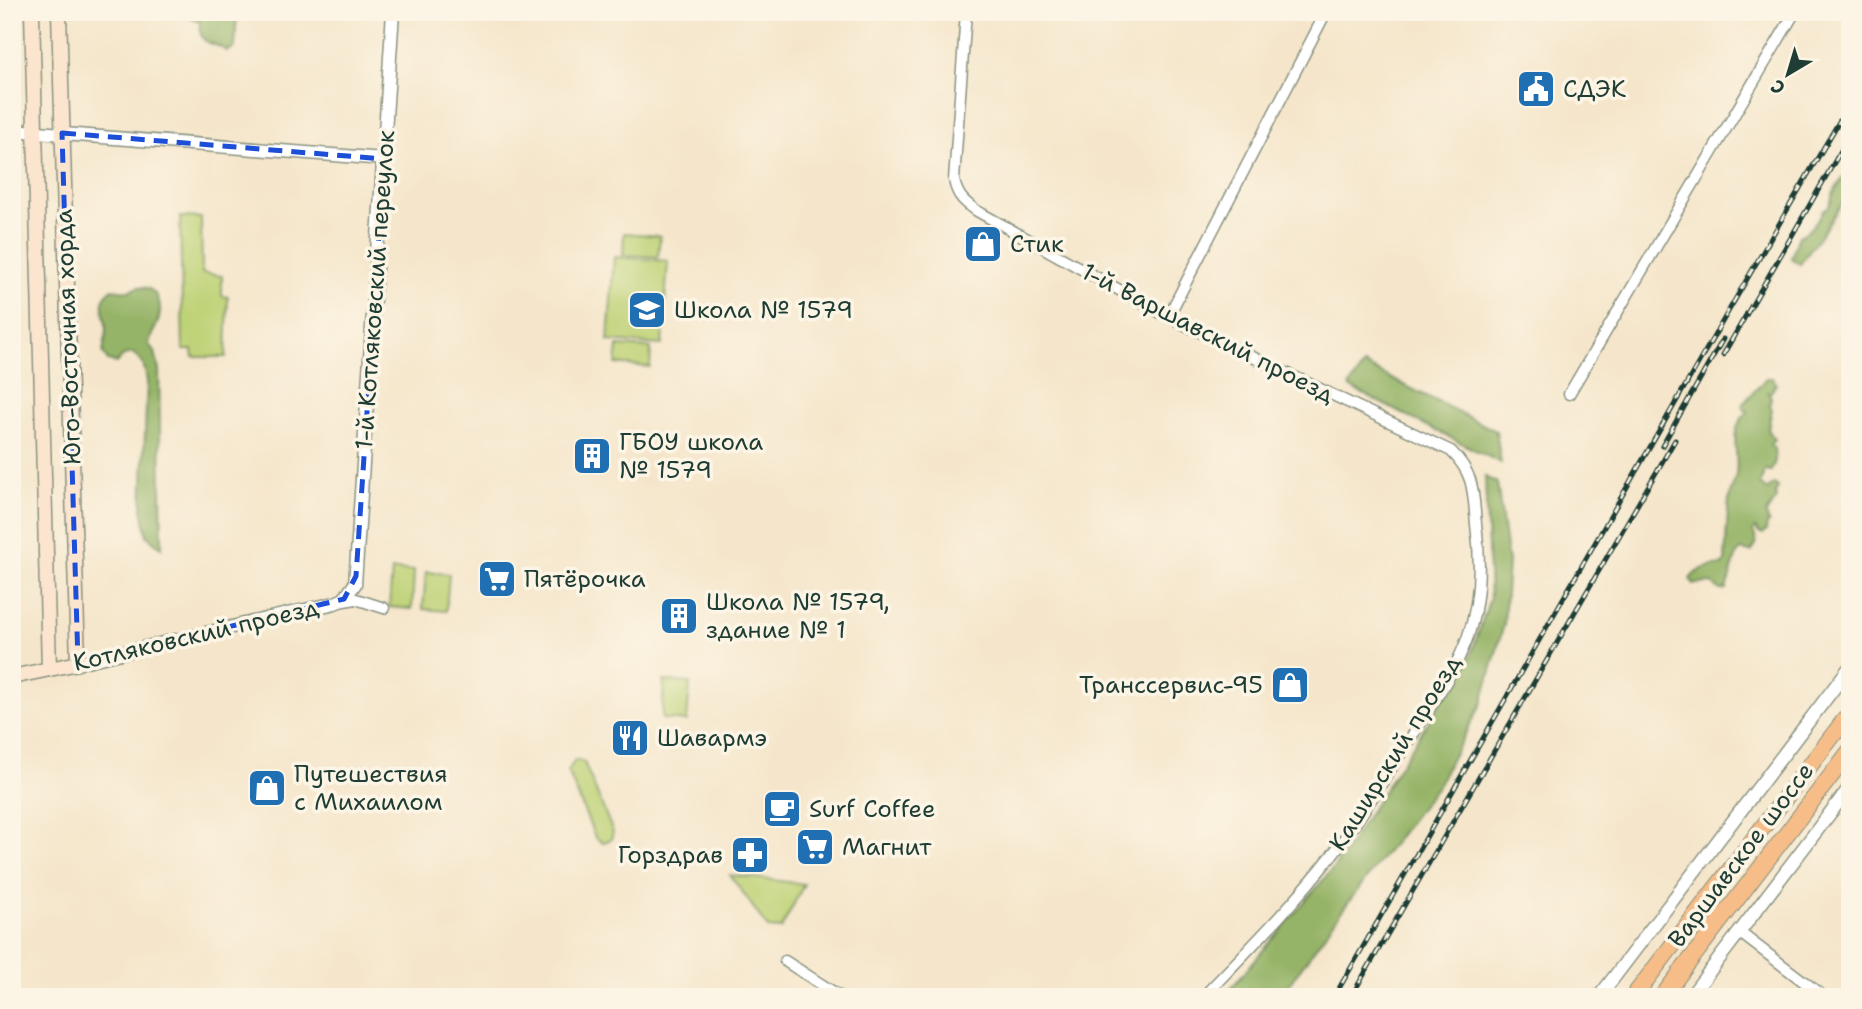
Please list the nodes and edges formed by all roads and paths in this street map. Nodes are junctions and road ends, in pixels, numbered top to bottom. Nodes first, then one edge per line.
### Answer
1 (32, 12) edge
2 (59, 12) edge
3 (393, 12) edge
4 (966, 12) edge
5 (1326, 12) edge
6 (1795, 12) edge
7 (12, 130) edge
8 (34, 131) junction
9 (62, 134) junction
10 (384, 159) junction
11 (1168, 317) junction
12 (1569, 394) dead end
13 (1465, 465) joint
14 (355, 584) junction
15 (366, 602) junction
16 (335, 603) junction
17 (384, 608) dead end
18 (78, 663) junction
19 (1850, 667) edge
20 (49, 669) junction
21 (12, 677) edge
22 (1850, 713) edge
23 (1850, 751) edge
24 (1850, 787) edge
25 (1739, 932) junction
26 (785, 961) dead end
27 (841, 997) edge
28 (1203, 997) edge
29 (1598, 997) edge
30 (1633, 997) edge
31 (1662, 997) edge
32 (1690, 997) edge
33 (1824, 997) edge

1 - 8 main road, Юго-Восточная хорда
2 - 9 main road, Юго-Восточная хорда
3 - 10 street, 1-й Котляковский переулок
4 - 11 street, 1-й Варшавский проезд
5 - 11 street
6 - 12 street
7 - 8 street
8 - 9 street
8 - 20 main road, Юго-Восточная хорда
9 - 10 street
9 - 18 main road, Юго-Восточная хорда
10 - 14 street, 1-й Котляковский переулок
11 - 13 street, 1-й Варшавский проезд
13 - 28 street, Каширский проезд
14 - 15 street
14 - 16 street, Котляковский проезд
15 - 16 street
15 - 17 street
16 - 18 street, Котляковский проезд
18 - 20 main road, Котляковский проезд
19 - 29 street
20 - 21 main road, Котляковский проезд
22 - 30 main road, Варшавское шоссе
23 - 31 main road, Варшавское шоссе
24 - 25 street
25 - 32 street
25 - 33 street
26 - 27 street

